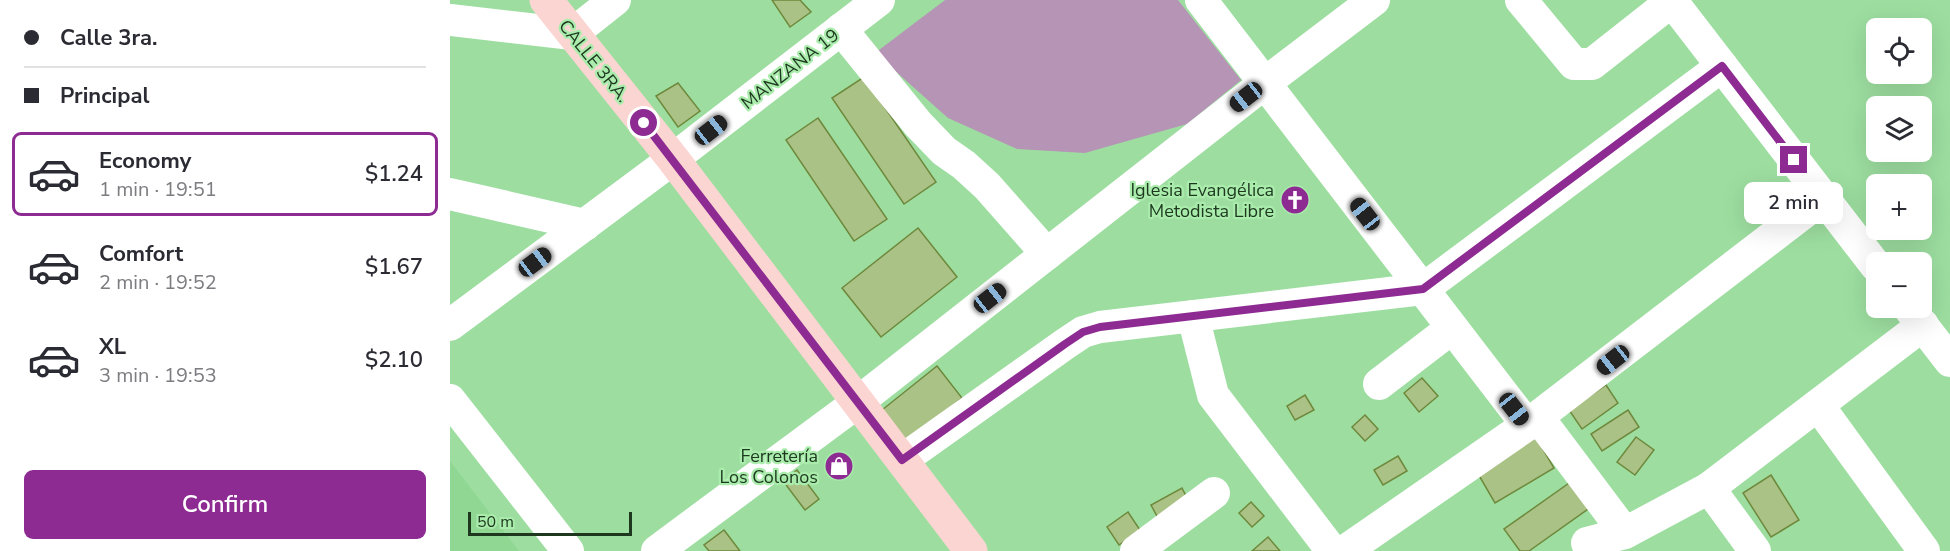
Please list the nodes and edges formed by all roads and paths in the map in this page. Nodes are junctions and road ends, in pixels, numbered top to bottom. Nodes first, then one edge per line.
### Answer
1 (546, 0) edge
2 (615, 0) edge
3 (879, 0) edge
4 (1201, 0) edge
5 (1374, 0) edge
6 (1521, 0) edge
7 (1672, 1) edge
8 (450, 20) edge
9 (841, 30) junction
10 (572, 34) junction
11 (1722, 66) junction
12 (1265, 83) junction
13 (673, 159) junction
14 (450, 194) edge
15 (1822, 198) junction
16 (585, 225) junction
17 (1866, 253) edge
18 (1047, 254) junction
19 (1423, 289) junction
20 (1193, 316) junction
21 (1914, 318) edge
22 (1918, 318) edge
23 (450, 325) edge
24 (1452, 328) junction
25 (1950, 361) edge
26 (1379, 384) dead end
27 (450, 400) edge
28 (858, 402) junction
29 (1818, 405) junction
30 (1532, 421) junction
31 (902, 460) junction
32 (1708, 488) junction
33 (1214, 493) dead end
34 (1625, 533) junction
35 (1585, 548) edge
36 (970, 550) edge
37 (568, 551) edge
38 (657, 551) edge
39 (1136, 551) edge
40 (1332, 551) edge
41 (1345, 551) edge
42 (1755, 551) edge
43 (1924, 551) edge

1 - 10 main road, CALLE 3RA.
2 - 10 street
3 - 9 street, MANZANA 19
4 - 12 street
5 - 12 street
6 - 7 street
7 - 11 street
8 - 10 street
9 - 13 street, MANZANA 19
9 - 18 street
10 - 13 main road, CALLE 3RA.
11 - 15 street
11 - 19 street
12 - 18 street
12 - 19 street
13 - 16 street, MANZANA 19
13 - 28 main road, CALLE 3RA.
14 - 16 street
15 - 17 street
15 - 30 street
16 - 23 street, MANZANA 19
18 - 28 street
19 - 20 street
19 - 24 street
20 - 31 street
20 - 40 street
21 - 29 street
22 - 25 street
24 - 26 street
24 - 30 street
27 - 37 street
28 - 31 main road, CALLE 3RA.
28 - 38 street
29 - 32 street
29 - 43 street
30 - 34 street
30 - 41 street
31 - 36 main road, CALLE 3RA.
32 - 34 street
32 - 42 street
33 - 39 street
34 - 35 street

